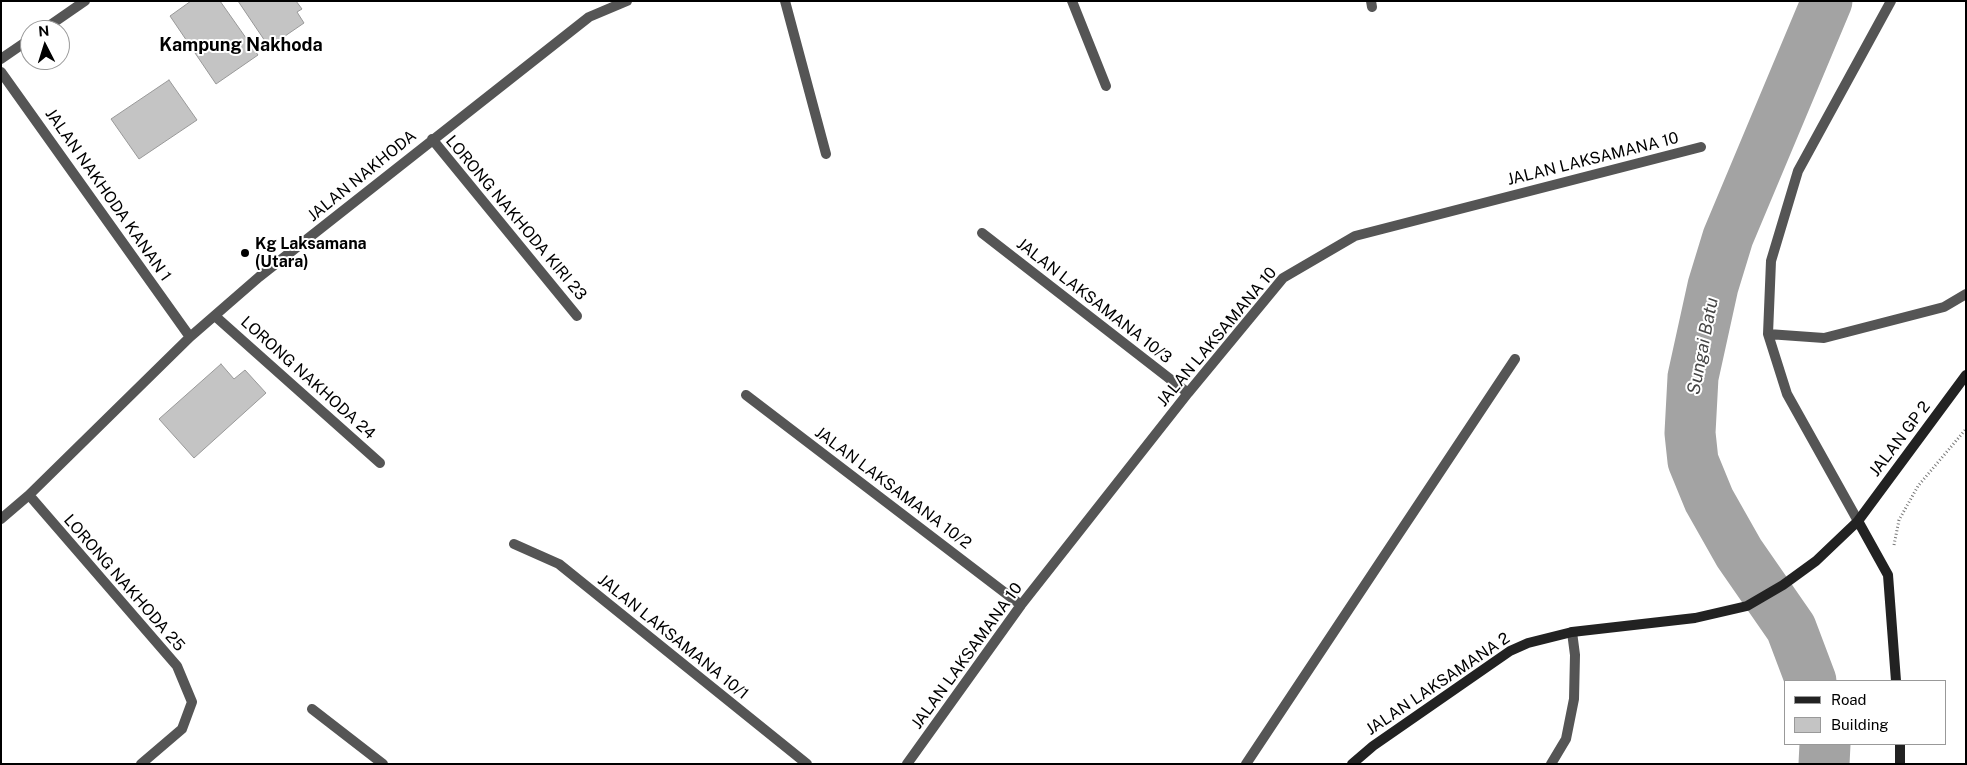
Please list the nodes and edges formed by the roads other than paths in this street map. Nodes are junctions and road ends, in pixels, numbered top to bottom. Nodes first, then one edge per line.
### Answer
1 (85, 1) edge
2 (627, 1) edge
3 (785, 1) edge
4 (1072, 1) edge
5 (1891, 1) edge
6 (57, 20) edge
7 (20, 46) edge
8 (1, 59) edge
9 (1, 72) edge
10 (1106, 86) dead end
11 (432, 140) junction
12 (1701, 147) dead end
13 (826, 154) dead end
14 (982, 233) dead end
15 (1966, 294) edge
16 (215, 316) junction
17 (578, 316) dead end
18 (1768, 334) junction
19 (190, 336) junction
20 (1515, 359) dead end
21 (1966, 375) edge
22 (1188, 393) junction
23 (746, 395) dead end
24 (380, 463) dead end
25 (29, 496) junction
26 (1, 520) edge
27 (1858, 522) junction
28 (514, 544) dead end
29 (1816, 561) joint
30 (1021, 605) junction
31 (1572, 632) junction
32 (1896, 680) edge
33 (312, 709) dead end
34 (1900, 745) edge
35 (141, 764) edge
36 (383, 764) edge
37 (807, 764) edge
38 (907, 764) edge
39 (1246, 764) edge
40 (1352, 764) edge
41 (1551, 764) edge
42 (1900, 764) edge

1 - 6 street
2 - 11 street, JALAN NAKHODA
3 - 13 street
4 - 10 street
5 - 18 street
7 - 8 street
9 - 19 street, JALAN NAKHODA KANAN 1
11 - 16 street, JALAN NAKHODA
11 - 17 street, LORONG NAKHODA KIRI 23
12 - 22 street, JALAN LAKSAMANA 10
14 - 22 street, JALAN LAKSAMANA 10/3
15 - 18 street
16 - 19 street, JALAN NAKHODA
16 - 24 street, LORONG NAKHODA 24
18 - 27 street
19 - 25 street, JALAN NAKHODA
20 - 39 street
21 - 27 street, JALAN GP 2
22 - 30 street, JALAN LAKSAMANA 10
23 - 30 street, JALAN LAKSAMANA 10/2
25 - 26 street, JALAN NAKHODA
25 - 35 street, LORONG NAKHODA 25
27 - 29 street, JALAN GP 2
27 - 32 street
28 - 37 street, JALAN LAKSAMANA 10/1
29 - 31 street, JALAN LAKSAMANA 2
30 - 38 street, JALAN LAKSAMANA 10
31 - 40 street, JALAN LAKSAMANA 2
31 - 41 street
33 - 36 street
34 - 42 street

